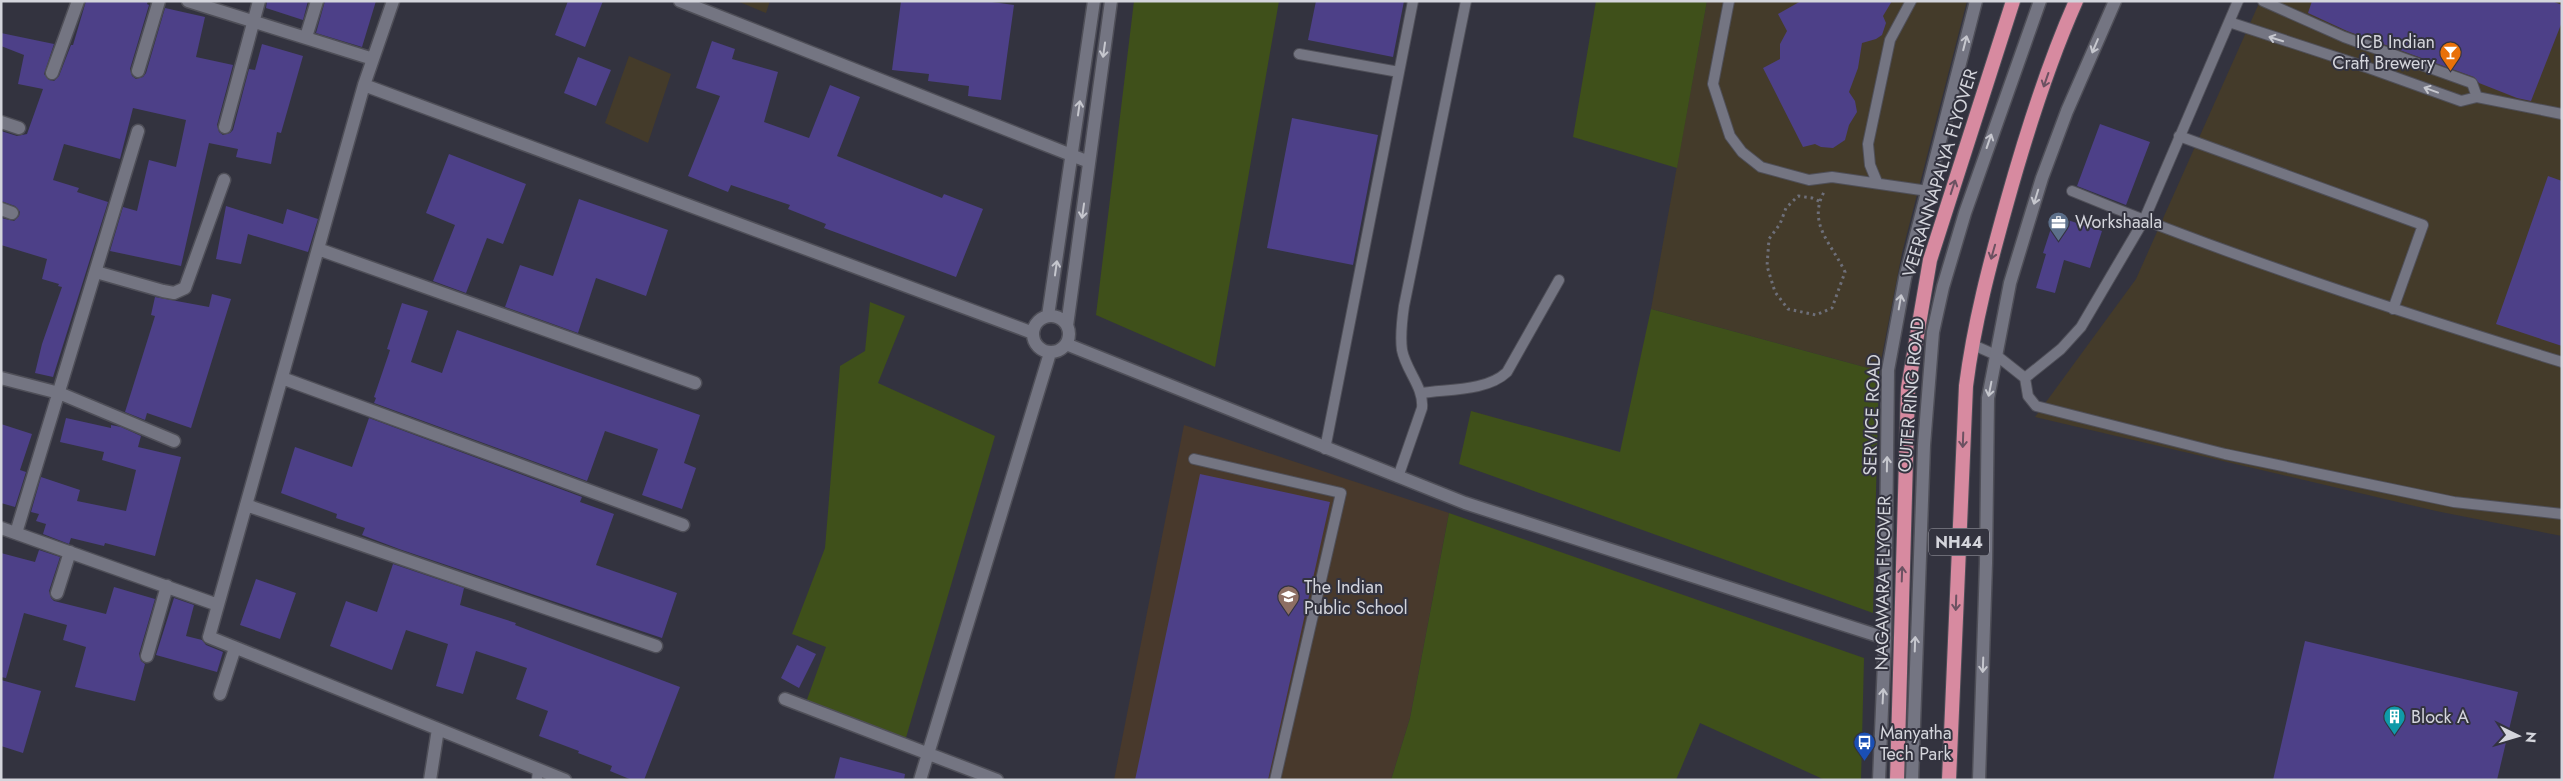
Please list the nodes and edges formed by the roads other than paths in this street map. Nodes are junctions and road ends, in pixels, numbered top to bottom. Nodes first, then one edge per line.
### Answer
1 (78, 1) edge
2 (159, 1) edge
3 (188, 1) edge
4 (259, 1) edge
5 (317, 1) edge
6 (393, 1) edge
7 (680, 1) edge
8 (1094, 1) edge
9 (1098, 1) edge
10 (1413, 1) edge
11 (1466, 1) edge
12 (1729, 1) edge
13 (1911, 1) edge
14 (1976, 1) edge
15 (2013, 1) edge
16 (2040, 1) edge
17 (2076, 1) edge
18 (2114, 1) edge
19 (2238, 1) edge
20 (2263, 1) edge
21 (1110, 3) edge
22 (253, 21) junction
23 (2228, 22) junction
24 (306, 38) junction
25 (1298, 54) dead end
26 (373, 59) junction
27 (138, 70) dead end
28 (1400, 72) junction
29 (52, 73) dead end
30 (364, 86) junction
31 (2477, 97) junction
32 (2562, 114) edge
33 (1, 122) edge
34 (225, 127) dead end
35 (19, 128) dead end
36 (138, 131) dead end
37 (2179, 136) junction
38 (1073, 155) junction
39 (1090, 162) junction
40 (224, 180) dead end
41 (1878, 182) junction
42 (1928, 191) junction
43 (2072, 191) dead end
44 (2144, 220) junction
45 (318, 250) junction
46 (96, 272) junction
47 (1559, 280) dead end
48 (2393, 309) junction
49 (1048, 316) junction
50 (1067, 326) junction
51 (1033, 333) junction
52 (1066, 344) junction
53 (1971, 344) junction
54 (1050, 353) junction
55 (1996, 355) junction
56 (2562, 362) edge
57 (1, 378) edge
58 (282, 378) junction
59 (2025, 378) junction
60 (695, 382) dead end
61 (1908, 388) joint
62 (59, 393) junction
63 (1422, 393) junction
64 (174, 441) dead end
65 (1325, 449) junction
66 (1194, 459) dead end
67 (1398, 477) junction
68 (246, 505) junction
69 (2562, 514) edge
70 (683, 525) dead end
71 (1, 528) edge
72 (16, 533) junction
73 (70, 552) junction
74 (167, 586) junction
75 (57, 594) dead end
76 (218, 605) junction
77 (1885, 638) junction
78 (656, 646) dead end
79 (235, 648) junction
80 (147, 656) dead end
81 (220, 694) dead end
82 (785, 699) dead end
83 (438, 729) junction
84 (928, 755) junction
85 (538, 774) edge
86 (430, 780) edge
87 (565, 780) edge
88 (920, 780) edge
89 (997, 780) edge
90 (1275, 780) edge
91 (1879, 780) edge
92 (1897, 780) edge
93 (1912, 780) edge
94 (1949, 780) edge
95 (1979, 780) edge

1 - 29 street
2 - 27 street
3 - 22 street
4 - 22 street
5 - 24 street
6 - 26 street
7 - 38 street
38 -> 8 street
9 - 21 street
10 - 28 lane
11 - 63 lane
12 - 41 lane
13 - 41 lane
42 -> 14 street, SERVICE ROAD
61 -> 15 highway, VEERANNAPALYA FLYOVER / NH44
93 -> 16 street, OUTER RING ROAD / NH44
17 -> 53 highway, NH44
18 -> 55 street
19 - 23 lane
20 - 31 lane
21 -> 39 street
22 - 24 street
22 - 34 street
31 -> 23 lane
23 - 37 lane
24 - 26 street
25 - 28 lane
26 - 30 street
28 - 65 lane
30 - 45 street
30 - 51 street
31 - 32 lane
33 - 35 street
36 - 46 street
37 - 44 lane
37 - 48 lane
38 - 39 street
49 -> 38 street
39 -> 50 street
40 - 46 street
41 - 42 lane
77 -> 42 street, SERVICE ROAD
43 - 44 lane
44 - 48 lane
44 - 59 lane
45 - 58 street
45 - 60 street
46 - 62 street
47 - 63 lane
48 - 56 lane
49 - 50 street
49 - 51 street
50 - 52 street
51 - 54 street
52 - 54 street
52 - 65 street
53 - 55 lane
53 -> 94 highway, NH44
54 - 84 street
55 - 59 lane
55 -> 95 street
57 - 62 street
58 - 68 street
58 - 70 street
59 - 69 lane
92 -> 61 highway, NAGAWARA FLYOVER / NH44
62 - 64 street
62 - 72 street
63 - 67 lane
65 - 67 street
66 - 90 lane
67 - 77 street
68 - 76 street
68 - 78 street
71 - 72 street
72 - 73 street
73 - 74 street
73 - 75 street
74 - 76 street
74 - 80 street
76 - 79 street
91 -> 77 street, SERVICE ROAD
79 - 81 street
79 - 83 street
82 - 84 street
83 - 85 street
83 - 86 street
84 - 88 street
84 - 89 street
85 - 87 street

